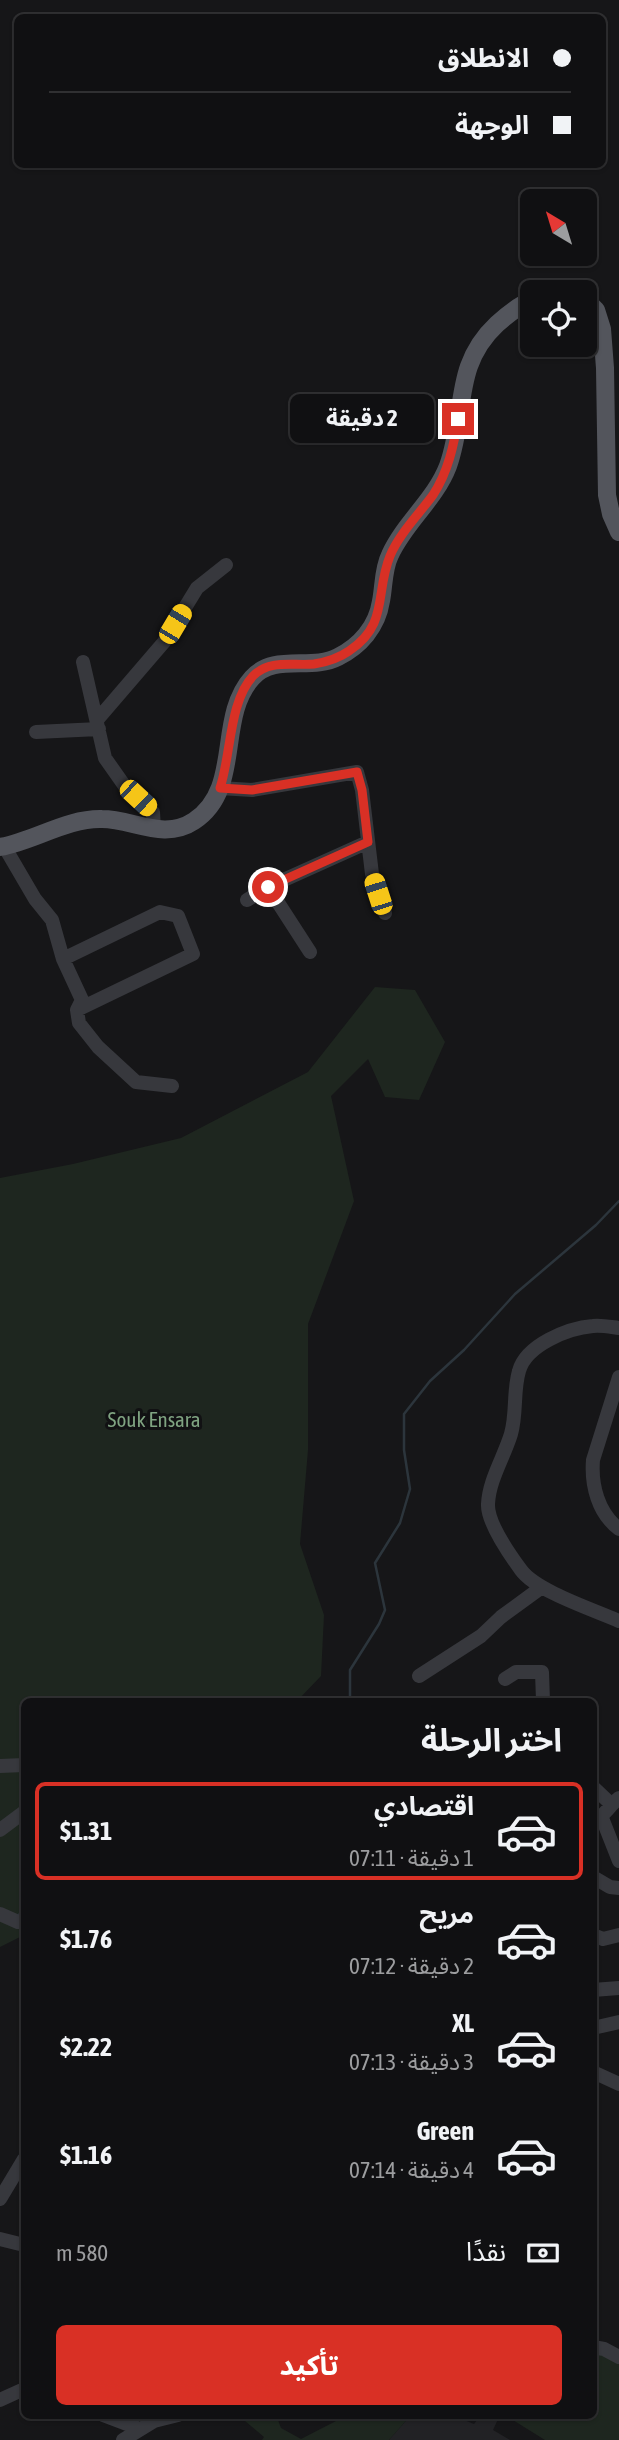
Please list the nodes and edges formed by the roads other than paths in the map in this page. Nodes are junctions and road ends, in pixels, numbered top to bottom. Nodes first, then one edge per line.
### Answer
1 (520, 308) edge
2 (597, 314) edge
3 (619, 532) edge
4 (226, 565) dead end
5 (83, 662) dead end
6 (98, 725) junction
7 (36, 732) dead end
8 (220, 788) junction
9 (154, 830) junction
10 (368, 842) junction
11 (2, 847) edge
12 (268, 887) junction
13 (247, 900) dead end
14 (385, 913) dead end
15 (310, 952) dead end
16 (63, 959) junction
17 (77, 1010) junction
18 (172, 1086) dead end
19 (619, 1328) edge
20 (619, 1377) edge
21 (619, 1529) edge
22 (542, 1587) junction
23 (619, 1621) edge
24 (419, 1676) dead end
25 (505, 1679) dead end
26 (543, 1698) edge
27 (21, 1765) edge
28 (0, 1766) edge
29 (597, 1790) edge
30 (615, 1801) edge
31 (21, 1814) edge
32 (598, 1820) edge
33 (0, 1830) edge
34 (619, 1861) edge
35 (597, 1879) edge
36 (619, 1888) edge
37 (0, 1914) edge
38 (21, 1922) edge
39 (619, 1935) edge
40 (597, 1937) edge
41 (619, 1988) edge
42 (597, 1990) edge
43 (619, 2022) edge
44 (597, 2027) edge
45 (597, 2074) edge
46 (619, 2084) edge
47 (21, 2165) edge
48 (0, 2199) edge
49 (0, 2239) edge
50 (21, 2244) edge
51 (597, 2348) edge
52 (619, 2357) edge
53 (21, 2390) edge
54 (0, 2400) edge
55 (114, 2419) edge
56 (153, 2419) edge
57 (140, 2429) junction
58 (123, 2440) edge

1 - 8 main road
2 - 3 main road
4 - 6 street
5 - 6 street
6 - 7 street
6 - 9 street
8 - 9 main road
8 - 10 street
9 - 11 main road
10 - 12 street
10 - 14 street
11 - 16 street
12 - 13 street
12 - 15 street
16 - 17 street
16 - 17 street
17 - 18 street
19 - 22 street
20 - 21 street
22 - 23 street
22 - 24 street
25 - 26 street
27 - 28 street
29 - 30 street
30 - 32 street
31 - 33 street
32 - 34 street
35 - 36 street
37 - 38 street
39 - 40 street
41 - 42 street
43 - 44 street
45 - 46 street
47 - 48 street
49 - 50 street
51 - 52 street
53 - 54 street
55 - 57 street
56 - 57 street
57 - 58 street

